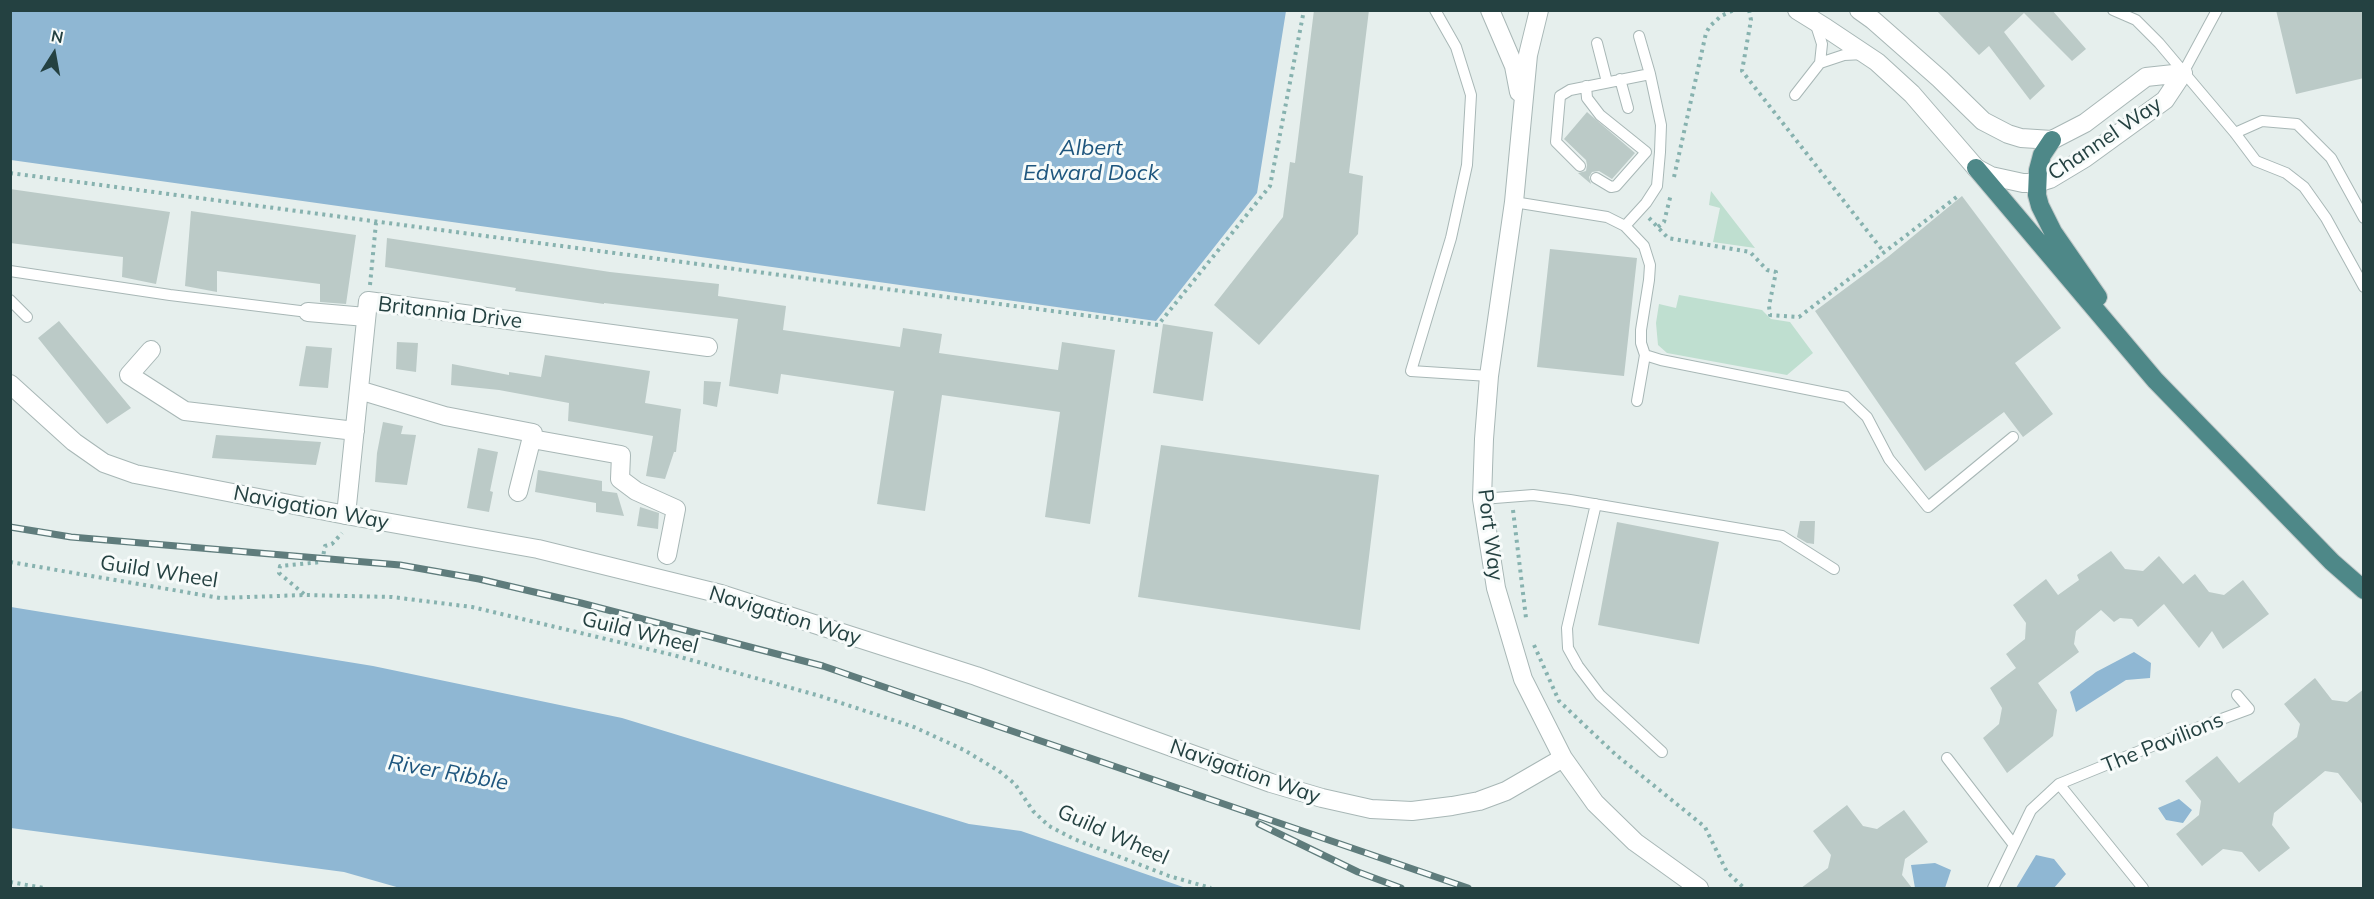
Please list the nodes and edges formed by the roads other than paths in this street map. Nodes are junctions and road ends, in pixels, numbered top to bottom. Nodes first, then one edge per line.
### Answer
1 (1435, 10) edge
2 (1490, 10) edge
3 (1539, 10) edge
4 (1797, 10) edge
5 (1859, 10) edge
6 (2113, 10) edge
7 (2217, 10) edge
8 (1815, 22) junction
9 (1639, 36) dead end
10 (1596, 42) dead end
11 (1865, 54) junction
12 (1820, 63) junction
13 (2183, 73) junction
14 (1650, 74) junction
15 (1620, 79) junction
16 (1606, 82) junction
17 (1586, 86) junction
18 (1795, 95) dead end
19 (1628, 108) dead end
20 (1524, 111) junction
21 (2235, 133) junction
22 (2052, 140) junction
23 (1581, 166) dead end
24 (1976, 168) junction
25 (1596, 178) dead end
26 (2037, 183) junction
27 (1514, 202) junction
28 (2364, 218) edge
29 (1624, 226) junction
30 (10, 271) edge
31 (2364, 287) edge
32 (10, 300) edge
33 (367, 309) junction
34 (308, 312) joint
35 (27, 317) dead end
36 (708, 347) dead end
37 (151, 350) dead end
38 (1645, 355) junction
39 (1489, 376) junction
40 (2155, 380) junction
41 (10, 384) edge
42 (359, 390) junction
43 (1637, 401) dead end
44 (355, 431) junction
45 (2013, 437) dead end
46 (532, 440) junction
47 (518, 492) dead end
48 (1482, 499) junction
49 (1596, 504) junction
50 (346, 515) junction
51 (668, 555) dead end
52 (1834, 568) dead end
53 (2364, 590) edge
54 (2237, 695) dead end
55 (1662, 752) dead end
56 (1563, 758) junction
57 (1947, 758) dead end
58 (2059, 784) junction
59 (2014, 845) junction
60 (1700, 888) edge
61 (1993, 888) edge
62 (2143, 888) edge

1 - 39 lane
2 - 20 street, Port Way
3 - 20 street, Port Way
4 - 8 street, Channel Way
5 - 22 street, Channel Way
6 - 13 lane
7 - 13 lane
8 - 11 street, Channel Way
8 - 12 lane
9 - 14 lane
10 - 16 lane
11 - 12 lane
11 - 24 street, Channel Way
12 - 18 lane
13 - 21 lane
13 - 22 street, Channel Way
13 - 26 street, Channel Way
14 - 15 lane
14 - 29 lane
15 - 16 lane
15 - 19 lane
16 - 17 lane
17 - 23 lane
17 - 25 lane
20 - 27 street, Port Way
21 - 28 lane
21 - 31 lane
22 - 26 highway
24 - 26 street, Channel Way
24 - 40 highway
26 - 40 highway
27 - 29 lane
27 - 39 street, Port Way
29 - 38 lane
30 - 34 lane
32 - 35 lane
33 - 34 street
33 - 36 street, Britannia Drive
33 - 42 street, Britannia Drive
37 - 44 street
38 - 43 lane
38 - 45 lane
39 - 48 street, Port Way
40 - 53 highway
41 - 50 street, Navigation Way
42 - 44 street, Britannia Drive
42 - 46 street
44 - 50 street, Britannia Drive
46 - 47 street
46 - 51 street
48 - 49 lane
48 - 56 street, Port Way
49 - 52 lane
49 - 55 lane
50 - 56 street, Navigation Way
54 - 58 lane, The Pavilions
56 - 60 street, Port Way
57 - 59 lane
58 - 59 lane, The Pavilions
58 - 62 lane
59 - 61 lane, The Pavilions

